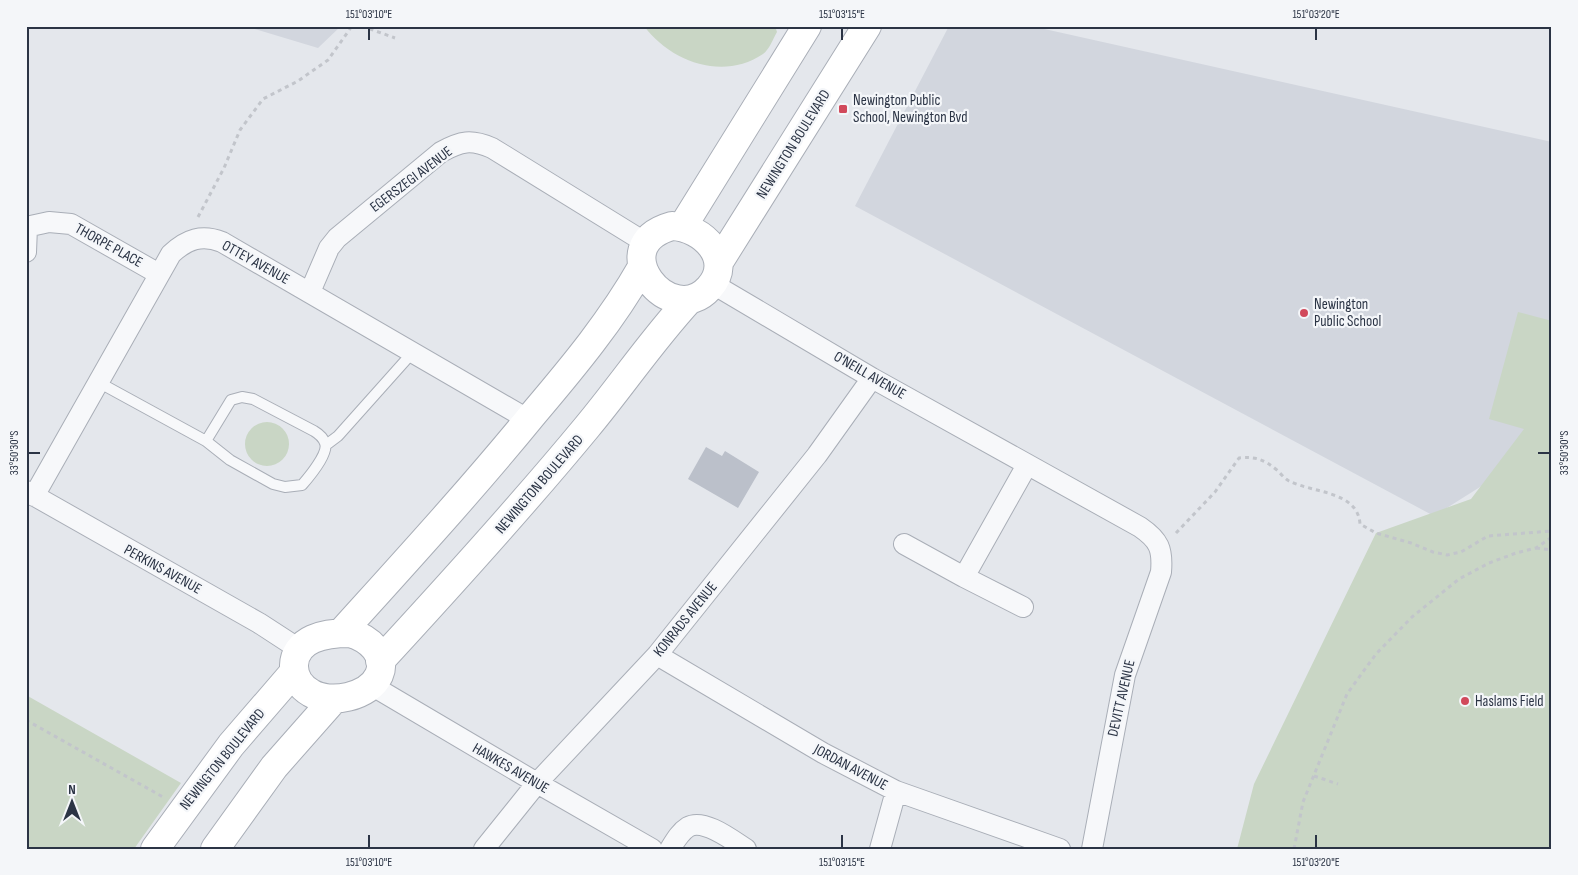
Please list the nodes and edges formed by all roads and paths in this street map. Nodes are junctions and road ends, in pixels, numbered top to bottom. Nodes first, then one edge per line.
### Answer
1 (352, 26) edge
2 (362, 26) edge
3 (807, 26) edge
4 (867, 26) edge
5 (395, 38) dead end
6 (683, 226) junction
7 (27, 227) edge
8 (191, 239) junction
9 (26, 252) edge
10 (644, 255) junction
11 (716, 273) junction
12 (159, 274) junction
13 (310, 292) junction
14 (689, 300) junction
15 (412, 352) junction
16 (872, 378) junction
17 (98, 382) junction
18 (529, 420) junction
19 (206, 441) junction
20 (326, 444) junction
21 (1027, 465) junction
22 (30, 494) edge
23 (1552, 532) edge
24 (1552, 537) edge
25 (904, 544) dead end
26 (1536, 548) junction
27 (1161, 550) junction
28 (1552, 550) edge
29 (964, 577) junction
30 (1023, 607) dead end
31 (341, 633) junction
32 (656, 655) junction
33 (296, 661) junction
34 (376, 673) junction
35 (334, 699) junction
36 (26, 720) edge
37 (1314, 776) junction
38 (537, 783) junction
39 (1338, 784) dead end
40 (896, 791) junction
41 (183, 808) junction
42 (155, 849) edge
43 (215, 849) edge
44 (484, 849) edge
45 (652, 849) edge
46 (670, 849) edge
47 (746, 849) edge
48 (880, 849) edge
49 (1060, 849) edge
50 (1092, 849) edge
51 (1294, 849) edge

1 - 8 path
2 - 5 path
3 - 6 street
4 - 11 street, NEWINGTON BOULEVARD
6 - 10 street
6 - 11 street
7 - 9 street, THORPE PLACE
7 - 12 street, THORPE PLACE
8 - 12 street
8 - 13 street, OTTEY AVENUE
10 - 13 street, EGERSZEGI AVENUE
10 - 14 street
10 - 18 street
11 - 14 street
11 - 16 street, O'NEILL AVENUE
12 - 17 street
13 - 15 street, OTTEY AVENUE
14 - 34 street, NEWINGTON BOULEVARD
15 - 18 street, OTTEY AVENUE
15 - 20 lane
16 - 21 street, O'NEILL AVENUE
16 - 32 street, KONRADS AVENUE
17 - 19 lane
17 - 22 street
18 - 31 street
19 - 20 lane
19 - 20 lane
21 - 27 street, O'NEILL AVENUE
21 - 29 street
22 - 33 street, PERKINS AVENUE
23 - 27 path
24 - 26 path
25 - 29 street
26 - 28 path
26 - 37 path
27 - 50 street, DEVITT AVENUE
29 - 30 street
31 - 33 street
31 - 34 street
32 - 38 street, KONRADS AVENUE
32 - 40 street, JORDAN AVENUE
33 - 35 street
33 - 41 street, NEWINGTON BOULEVARD
34 - 35 street
34 - 38 street, HAWKES AVENUE
35 - 43 street
36 - 41 path
37 - 39 path
37 - 51 path
38 - 44 street, KONRADS AVENUE
38 - 45 street, HAWKES AVENUE
40 - 48 street
40 - 49 street, JORDAN AVENUE
41 - 42 street, NEWINGTON BOULEVARD
46 - 47 street

